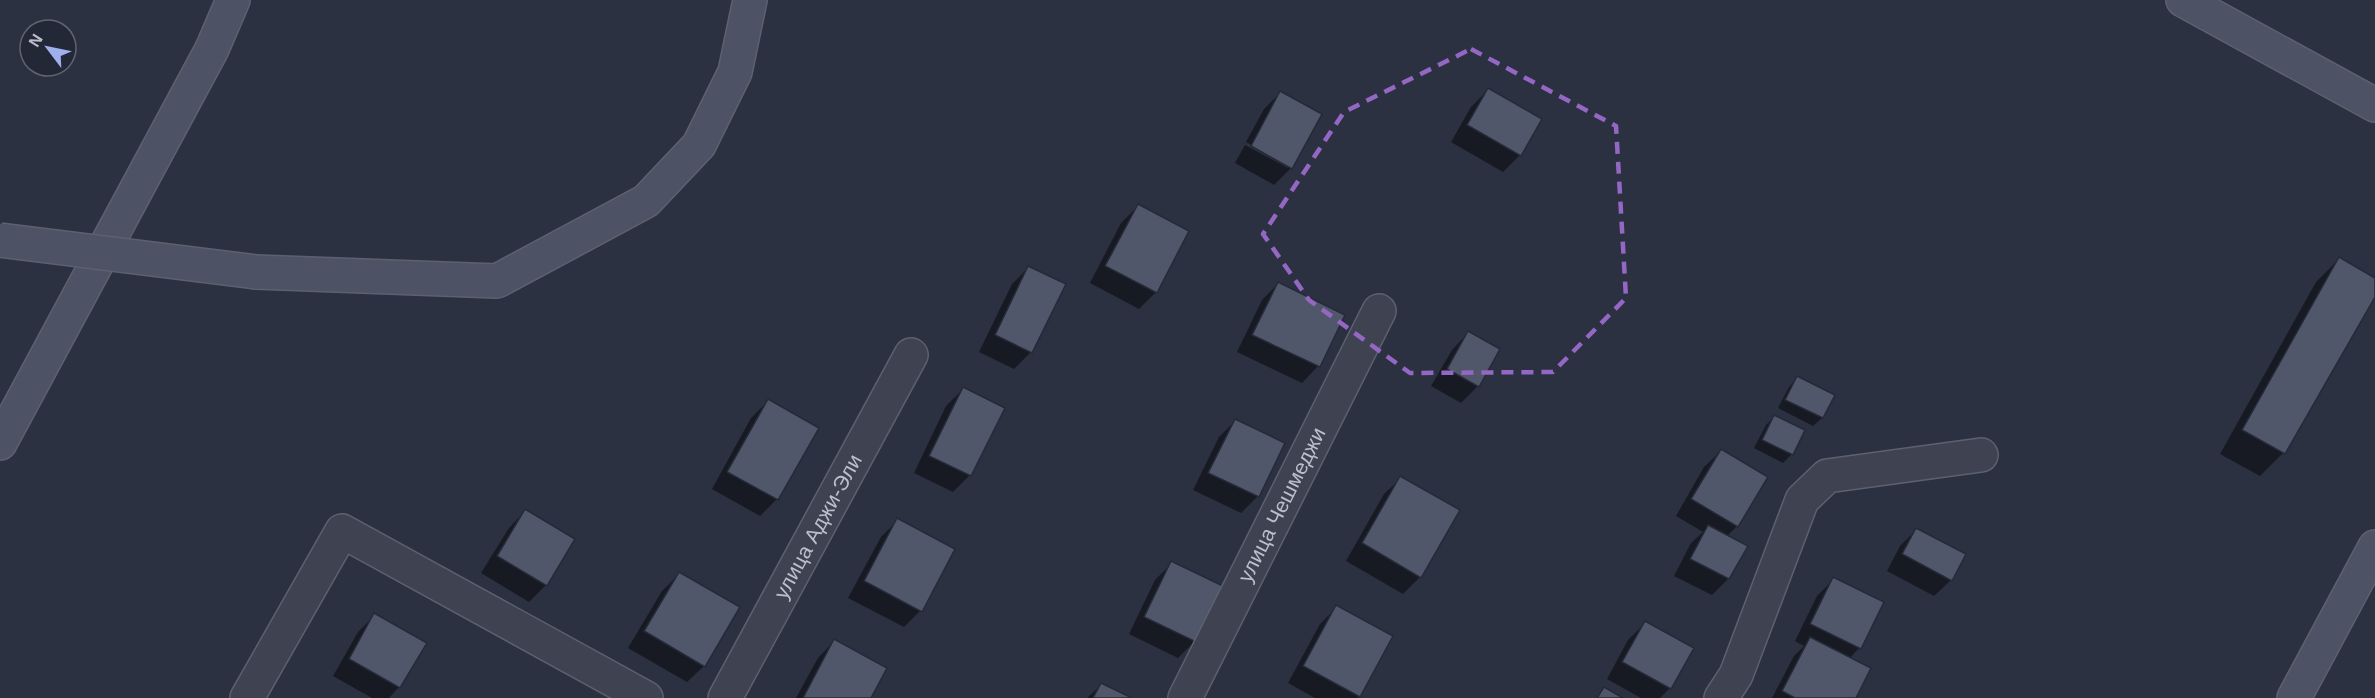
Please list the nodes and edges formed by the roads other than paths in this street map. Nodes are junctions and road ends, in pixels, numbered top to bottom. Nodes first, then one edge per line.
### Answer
1 (233, 0) edge
2 (750, 0) edge
3 (2183, 0) edge
4 (2375, 105) edge
5 (0, 240) edge
6 (1379, 311) dead end
7 (911, 355) dead end
8 (0, 443) edge
9 (1981, 455) dead end
10 (2375, 547) edge
11 (247, 698) edge
12 (646, 698) edge
13 (725, 698) edge
14 (1185, 698) edge
15 (1721, 698) edge
16 (2294, 698) edge

1 - 8 street
2 - 5 street, bridge
3 - 4 street
6 - 14 street, улица Чешмеджи
7 - 13 street, улица Аджи-Эли
9 - 15 street
10 - 16 street
11 - 12 street

